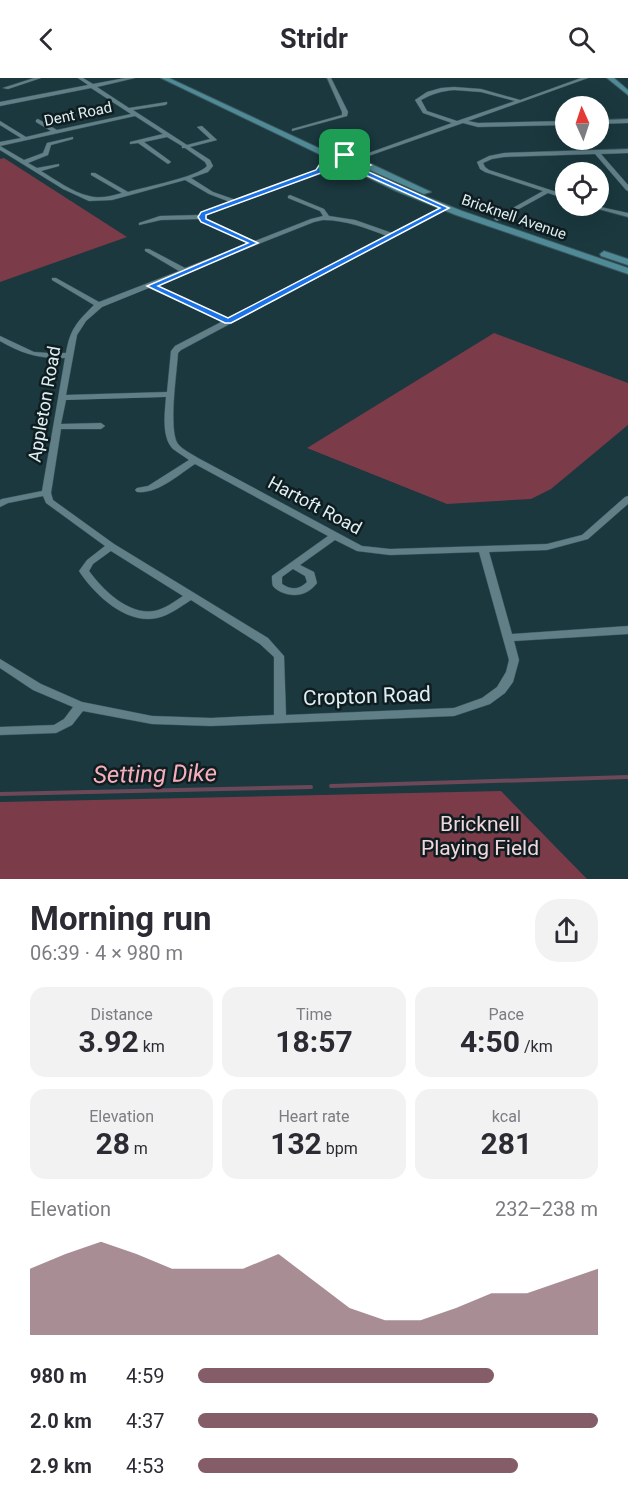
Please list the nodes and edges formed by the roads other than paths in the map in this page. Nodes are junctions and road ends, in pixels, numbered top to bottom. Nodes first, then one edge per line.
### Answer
1 (39, 78) edge
2 (80, 78) edge
3 (133, 78) edge
4 (164, 78) edge
5 (180, 78) edge
6 (329, 78) edge
7 (586, 78) edge
8 (614, 79) edge
9 (94, 86) junction
10 (628, 93) edge
11 (21, 100) junction
12 (519, 101) junction
13 (165, 103) dead end
14 (0, 104) edge
15 (129, 109) junction
16 (136, 114) junction
17 (38, 121) dead end
18 (628, 121) edge
19 (460, 122) junction
20 (609, 122) edge
21 (0, 123) edge
22 (555, 123) edge
23 (200, 128) dead end
24 (55, 130) junction
25 (294, 130) junction
26 (167, 135) junction
27 (26, 138) junction
28 (71, 138) dead end
29 (0, 146) edge
30 (184, 147) junction
31 (628, 151) edge
32 (597, 152) junction
33 (345, 155) junction
34 (333, 158) junction
35 (24, 162) junction
36 (168, 162) dead end
37 (355, 164) junction
38 (57, 165) dead end
39 (37, 170) junction
40 (319, 172) junction
41 (93, 174) dead end
42 (186, 178) junction
43 (628, 189) edge
44 (548, 191) junction
45 (555, 193) edge
46 (128, 194) junction
47 (290, 197) dead end
48 (236, 202) junction
49 (445, 208) junction
50 (609, 210) edge
51 (628, 214) edge
52 (202, 215) junction
53 (326, 216) junction
54 (497, 219) junction
55 (141, 224) dead end
56 (391, 235) junction
57 (557, 242) junction
58 (254, 243) junction
59 (147, 250) dead end
60 (628, 262) edge
61 (185, 271) junction
62 (628, 271) edge
63 (54, 279) dead end
64 (151, 286) junction
65 (99, 305) junction
66 (228, 321) junction
67 (0, 338) edge
68 (69, 355) junction
69 (171, 394) junction
70 (63, 398) junction
71 (101, 426) dead end
72 (57, 427) junction
73 (195, 460) junction
74 (140, 490) dead end
75 (46, 493) junction
76 (627, 501) edge
77 (0, 504) edge
78 (335, 535) junction
79 (111, 546) junction
80 (483, 548) junction
81 (293, 565) dead end
82 (190, 596) junction
83 (628, 630) edge
84 (510, 638) junction
85 (0, 663) edge
86 (80, 706) junction
87 (280, 719) junction
88 (0, 731) edge

1 - 11 street
2 - 9 street
3 - 9 street
4 - 34 street, Bricknell Avenue
5 - 25 street, Bricknell Avenue
6 - 25 street
7 - 12 street
8 - 10 street
9 - 11 street
9 - 15 street
11 - 14 street
12 - 19 street
12 - 19 street
13 - 15 street
15 - 16 street
16 - 24 street, Dent Road
16 - 26 street
17 - 24 street
18 - 20 street
19 - 22 street
19 - 37 street
21 - 27 street, Dent Road
23 - 30 street
24 - 27 street, Dent Road
25 - 33 street, Bricknell Avenue
26 - 30 street
26 - 36 street
27 - 29 street, Dent Road
28 - 35 street
29 - 35 street
30 - 42 street
31 - 32 street
32 - 43 street
32 - 44 street
33 - 34 street
33 - 37 street, Bricknell Avenue
34 - 37 street, Bricknell Avenue
34 - 40 street
35 - 39 street
37 - 40 street
37 - 49 street, Bricknell Avenue
37 - 54 street, Bricknell Avenue
38 - 39 street
39 - 46 street
40 - 48 street
41 - 46 street
42 - 46 street
42 - 48 street
44 - 45 street
44 - 54 street
47 - 53 street
48 - 52 street
49 - 56 street
49 - 57 street, Bricknell Avenue
50 - 51 street
52 - 55 street
52 - 58 street
53 - 56 street
53 - 58 street, Appleton Road
54 - 57 street, Bricknell Avenue
56 - 66 street
57 - 60 street, Bricknell Avenue
57 - 62 street, Bricknell Avenue
58 - 61 street, Appleton Road
59 - 61 street
61 - 64 street, Appleton Road
63 - 65 street
64 - 65 street, Appleton Road
64 - 66 street
65 - 68 street, Appleton Road
66 - 69 street, Hartoft Road
67 - 68 street
68 - 70 street, Appleton Road
69 - 70 street
69 - 73 street, Hartoft Road
70 - 72 street, Appleton Road
71 - 72 street
72 - 75 street, Appleton Road
73 - 74 street
73 - 78 street, Hartoft Road
75 - 77 street
75 - 79 street
76 - 80 street, Hartoft Road
78 - 80 street, Hartoft Road
78 - 81 street
79 - 82 street
79 - 82 street
80 - 84 street, Cropton Road
82 - 87 street
83 - 84 street
84 - 87 street, Cropton Road
85 - 86 street, Cropton Road
86 - 87 street, Cropton Road
86 - 88 street

